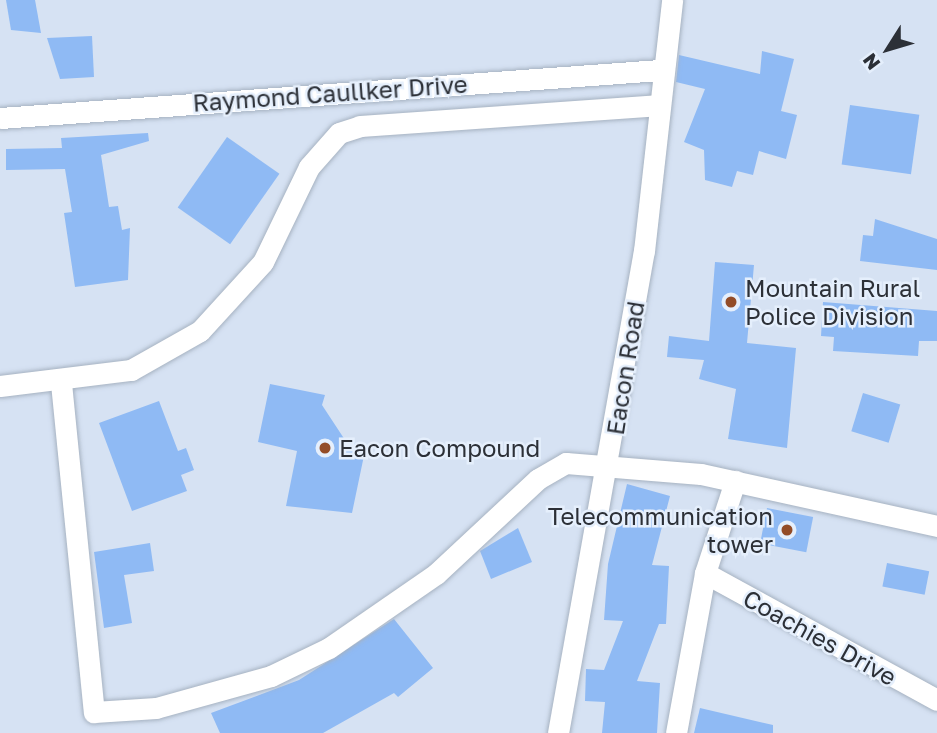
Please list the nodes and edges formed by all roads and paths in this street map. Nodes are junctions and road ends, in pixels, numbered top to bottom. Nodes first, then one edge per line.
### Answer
1 (672, 0) edge
2 (660, 70) junction
3 (657, 105) junction
4 (0, 118) edge
5 (61, 383) junction
6 (0, 386) edge
7 (610, 466) junction
8 (735, 481) junction
9 (937, 526) edge
10 (705, 573) junction
11 (937, 700) edge
12 (558, 733) edge
13 (676, 733) edge

1 - 2 street, Eacon Road
2 - 3 street, Eacon Road
2 - 4 street, Raymond Caullker Drive
3 - 5 street
3 - 7 street, Eacon Road
5 - 6 street
5 - 7 street
7 - 8 street
7 - 12 street, Eacon Road
8 - 9 street
8 - 10 street
10 - 11 street, Coachies Drive
10 - 13 street

